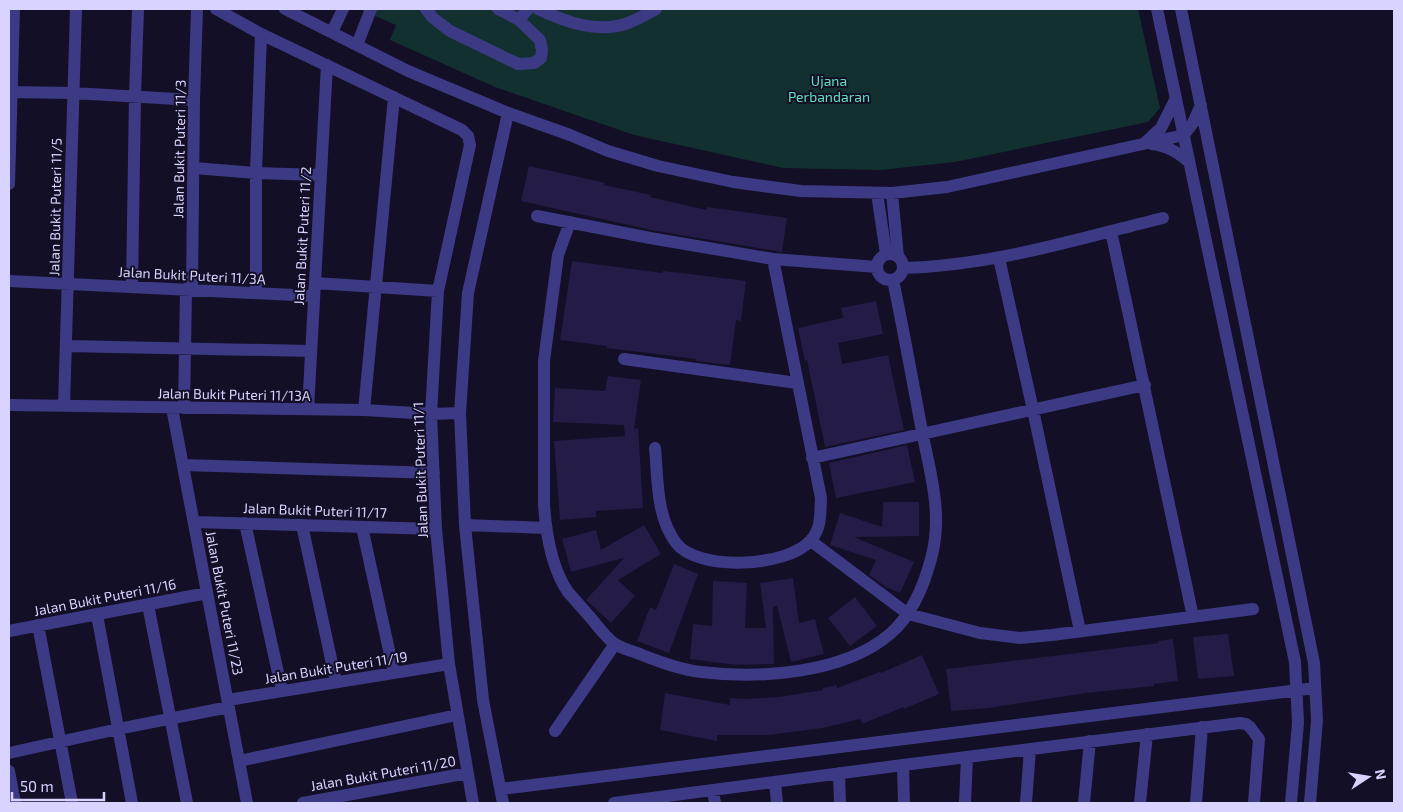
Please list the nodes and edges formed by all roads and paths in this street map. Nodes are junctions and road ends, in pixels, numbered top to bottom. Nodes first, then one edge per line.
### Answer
1 (14, 9) edge
2 (76, 9) edge
3 (138, 9) edge
4 (197, 9) edge
5 (216, 9) edge
6 (285, 9) edge
7 (343, 9) edge
8 (371, 9) edge
9 (426, 9) edge
10 (498, 9) edge
11 (528, 9) edge
12 (538, 9) edge
13 (656, 9) edge
14 (1157, 9) edge
15 (1181, 9) edge
16 (519, 20) junction
17 (332, 32) junction
18 (261, 34) junction
19 (357, 44) junction
20 (327, 65) junction
21 (10, 92) edge
22 (73, 93) junction
23 (135, 96) junction
24 (394, 97) junction
25 (1176, 98) junction
26 (194, 100) junction
27 (1201, 105) junction
28 (508, 113) junction
29 (1184, 135) junction
30 (1145, 143) junction
31 (1211, 155) junction
32 (1190, 162) junction
33 (194, 168) junction
34 (256, 173) junction
35 (321, 175) junction
36 (9, 184) edge
37 (877, 193) junction
38 (892, 193) junction
39 (537, 216) dead end
40 (1163, 218) dead end
41 (570, 222) junction
42 (1111, 231) junction
43 (999, 258) junction
44 (773, 259) junction
45 (896, 260) junction
46 (877, 267) junction
47 (893, 280) junction
48 (9, 281) edge
49 (315, 283) junction
50 (69, 284) junction
51 (132, 286) junction
52 (376, 287) junction
53 (189, 289) junction
54 (438, 291) junction
55 (256, 293) junction
56 (314, 296) junction
57 (66, 346) junction
58 (185, 348) junction
59 (311, 351) junction
60 (624, 359) dead end
61 (797, 384) junction
62 (1145, 385) junction
63 (9, 405) edge
64 (64, 406) junction
65 (178, 408) junction
66 (308, 409) junction
67 (364, 410) junction
68 (1033, 410) junction
69 (460, 413) junction
70 (431, 414) junction
71 (922, 434) junction
72 (655, 448) dead end
73 (812, 458) junction
74 (183, 464) junction
75 (434, 473) junction
76 (194, 522) junction
77 (245, 523) junction
78 (302, 525) junction
79 (465, 525) junction
80 (362, 527) junction
81 (546, 528) junction
82 (436, 529) junction
83 (811, 541) junction
84 (207, 593) junction
85 (148, 605) junction
86 (1253, 608) dead end
87 (908, 614) junction
88 (97, 615) junction
89 (1193, 617) junction
90 (38, 624) junction
91 (9, 630) edge
92 (1080, 631) junction
93 (615, 644) junction
94 (449, 664) junction
95 (394, 673) junction
96 (336, 682) junction
97 (1315, 688) junction
98 (1297, 690) junction
99 (282, 691) junction
100 (228, 704) junction
101 (457, 715) junction
102 (170, 718) junction
103 (1202, 727) junction
104 (118, 729) junction
105 (555, 732) dead end
106 (1147, 734) junction
107 (1090, 741) junction
108 (61, 742) junction
109 (1030, 749) junction
110 (9, 754) edge
111 (968, 756) junction
112 (239, 762) junction
113 (903, 765) junction
114 (9, 771) edge
115 (468, 773) junction
116 (839, 773) junction
117 (775, 782) junction
118 (501, 789) junction
119 (714, 797) edge
120 (655, 801) edge
121 (15, 803) edge
122 (72, 803) edge
123 (132, 803) edge
124 (187, 803) edge
125 (247, 803) edge
126 (303, 803) edge
127 (474, 803) edge
128 (503, 803) edge
129 (614, 803) edge
130 (777, 803) edge
131 (840, 803) edge
132 (904, 803) edge
133 (965, 803) edge
134 (1026, 803) edge
135 (1084, 803) edge
136 (1140, 803) edge
137 (1196, 803) edge
138 (1254, 803) edge
139 (1291, 803) edge
140 (1310, 803) edge

1 - 21 street
2 - 22 street, Jalan Bukit Puteri 11/5
3 - 23 street
4 - 26 street, Jalan Bukit Puteri 11/3
5 - 18 street
6 - 17 street
7 - 17 street
8 - 19 street
9 - 16 street
10 - 16 street
11 - 16 street
12 - 13 street
14 - 25 street
15 - 27 street
17 - 19 street
18 - 20 street
18 - 34 street
19 - 28 street
20 - 24 street
20 - 35 street, Jalan Bukit Puteri 11/2
21 - 22 street
21 - 36 street
22 - 23 street
22 - 50 street, Jalan Bukit Puteri 11/5
23 - 26 street
23 - 51 street
24 - 52 street
24 - 54 street, Jalan Bukit Puteri 11/1
25 - 29 street
25 - 30 street
26 - 33 street, Jalan Bukit Puteri 11/3
27 - 29 street
27 - 31 street
28 - 37 street
28 - 69 street
29 - 30 street
29 - 31 street
29 - 32 street
30 - 32 street
30 - 38 street
31 - 97 street
32 - 98 street
33 - 34 street
33 - 53 street, Jalan Bukit Puteri 11/3
34 - 35 street
34 - 55 street
35 - 49 street, Jalan Bukit Puteri 11/2
37 - 38 street
37 - 45 street
38 - 45 street
39 - 41 street
40 - 42 street
41 - 44 street
41 - 81 street
42 - 43 street
42 - 62 street
43 - 45 street
43 - 68 street
44 - 46 street
44 - 61 street
45 - 46 street
45 - 47 street
46 - 47 street
47 - 71 street
48 - 50 street, Jalan Bukit Puteri 11/3A
49 - 52 street
49 - 56 street, Jalan Bukit Puteri 11/2
50 - 51 street, Jalan Bukit Puteri 11/3A
50 - 57 street, Jalan Bukit Puteri 11/5
51 - 53 street, Jalan Bukit Puteri 11/3A
52 - 54 street
52 - 67 street
53 - 55 street, Jalan Bukit Puteri 11/3A
53 - 58 street, Jalan Bukit Puteri 11/3
54 - 70 street, Jalan Bukit Puteri 11/1
55 - 56 street, Jalan Bukit Puteri 11/3A
56 - 59 street, Jalan Bukit Puteri 11/2
57 - 58 street
57 - 64 street, Jalan Bukit Puteri 11/5
58 - 59 street
58 - 65 street, Jalan Bukit Puteri 11/23
59 - 66 street, Jalan Bukit Puteri 11/2
60 - 61 street
61 - 73 street
62 - 68 street
62 - 89 street
63 - 64 street, Jalan Bukit Puteri 11/13A
64 - 65 street, Jalan Bukit Puteri 11/13A
65 - 66 street, Jalan Bukit Puteri 11/13A
65 - 74 street, Jalan Bukit Puteri 11/23
66 - 67 street, Jalan Bukit Puteri 11/13A
67 - 70 street, Jalan Bukit Puteri 11/13A
68 - 71 street
68 - 92 street
69 - 70 street, Jalan Bukit Puteri 11/13A
69 - 79 street
70 - 75 street, Jalan Bukit Puteri 11/1
71 - 73 street
71 - 87 street
72 - 83 street
73 - 83 street
74 - 75 street
74 - 76 street, Jalan Bukit Puteri 11/23
75 - 82 street, Jalan Bukit Puteri 11/1
76 - 77 street, Jalan Bukit Puteri 11/17
76 - 84 street, Jalan Bukit Puteri 11/23
77 - 78 street, Jalan Bukit Puteri 11/17
77 - 99 street
78 - 80 street, Jalan Bukit Puteri 11/17
78 - 96 street
79 - 81 street
79 - 118 street
80 - 82 street, Jalan Bukit Puteri 11/17
80 - 95 street
81 - 93 street
82 - 94 street, Jalan Bukit Puteri 11/1
83 - 87 street
84 - 85 street, Jalan Bukit Puteri 11/16
84 - 100 street, Jalan Bukit Puteri 11/23
85 - 88 street, Jalan Bukit Puteri 11/16
85 - 102 street
86 - 89 street
87 - 92 street
87 - 93 street
88 - 90 street, Jalan Bukit Puteri 11/16
88 - 104 street
89 - 92 street
90 - 91 street, Jalan Bukit Puteri 11/16
90 - 108 street
93 - 105 street
94 - 95 street, Jalan Bukit Puteri 11/19
94 - 101 street, Jalan Bukit Puteri 11/1
95 - 96 street, Jalan Bukit Puteri 11/19
96 - 99 street, Jalan Bukit Puteri 11/19
97 - 98 street
97 - 140 street
98 - 118 street
98 - 139 street
99 - 100 street, Jalan Bukit Puteri 11/19
100 - 102 street, Jalan Bukit Puteri 11/19
100 - 112 street, Jalan Bukit Puteri 11/23
101 - 112 street
101 - 115 street, Jalan Bukit Puteri 11/1
102 - 104 street, Jalan Bukit Puteri 11/19
102 - 124 street
103 - 106 street
103 - 137 street
103 - 138 street
104 - 108 street, Jalan Bukit Puteri 11/19
104 - 123 street
106 - 107 street
106 - 136 street
107 - 109 street
107 - 135 street
108 - 110 street, Jalan Bukit Puteri 11/19
108 - 122 street
109 - 111 street
109 - 134 street
111 - 113 street
111 - 133 street
112 - 125 street, Jalan Bukit Puteri 11/23
113 - 116 street
113 - 132 street
114 - 121 street
115 - 126 street, Jalan Bukit Puteri 11/20
115 - 127 street, Jalan Bukit Puteri 11/1
116 - 117 street
116 - 131 street
117 - 119 street
117 - 130 street
118 - 128 street
119 - 120 street
120 - 129 street

